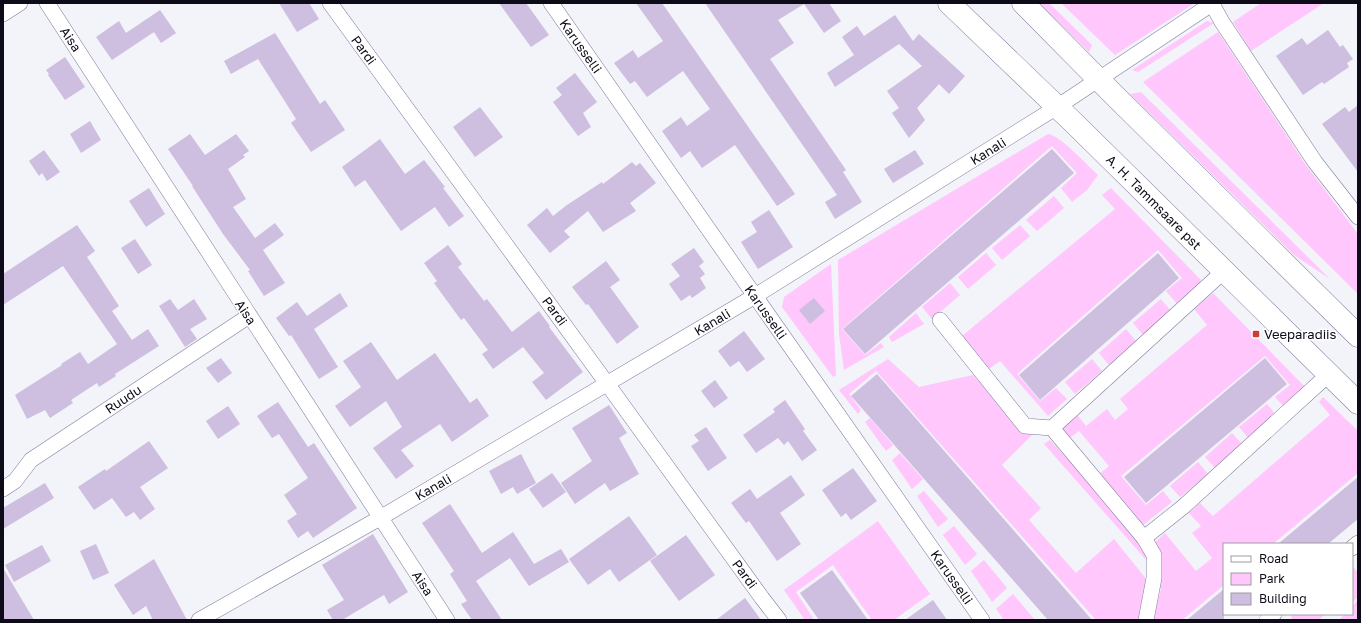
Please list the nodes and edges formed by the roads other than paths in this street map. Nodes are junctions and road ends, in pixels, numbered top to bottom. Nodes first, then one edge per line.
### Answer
1 (20, 3) edge
2 (47, 3) edge
3 (330, 3) edge
4 (552, 3) edge
5 (949, 3) edge
6 (1023, 3) edge
7 (1212, 3) edge
8 (3, 14) edge
9 (1099, 79) junction
10 (1057, 107) junction
11 (1358, 217) edge
12 (1224, 272) junction
13 (755, 296) junction
14 (249, 316) junction
15 (940, 320) dead end
16 (1358, 336) edge
17 (1329, 374) junction
18 (608, 384) junction
19 (1358, 403) edge
20 (1052, 428) junction
21 (3, 489) edge
22 (380, 518) junction
23 (1144, 538) junction
24 (199, 620) edge
25 (447, 620) edge
26 (779, 620) edge
27 (982, 620) edge
28 (1146, 620) edge

1 - 8 street
2 - 14 street, Aisa
3 - 18 street, Pardi
4 - 13 street, Karusselli
5 - 10 street, A. H. Tammsaare pst
6 - 9 street
7 - 9 street, Kanali
7 - 11 street
9 - 10 street, Kanali
9 - 16 street
10 - 12 street, A. H. Tammsaare pst
10 - 13 street, Kanali
12 - 17 street, A. H. Tammsaare pst
12 - 20 street
13 - 18 street, Kanali
13 - 27 street, Karusselli
14 - 21 street, Ruudu
14 - 22 street, Aisa
15 - 20 street
17 - 19 street, A. H. Tammsaare pst
17 - 23 street
18 - 22 street, Kanali
18 - 26 street, Pardi
20 - 23 street
22 - 24 street, Kanali
22 - 25 street, Aisa
23 - 28 street

